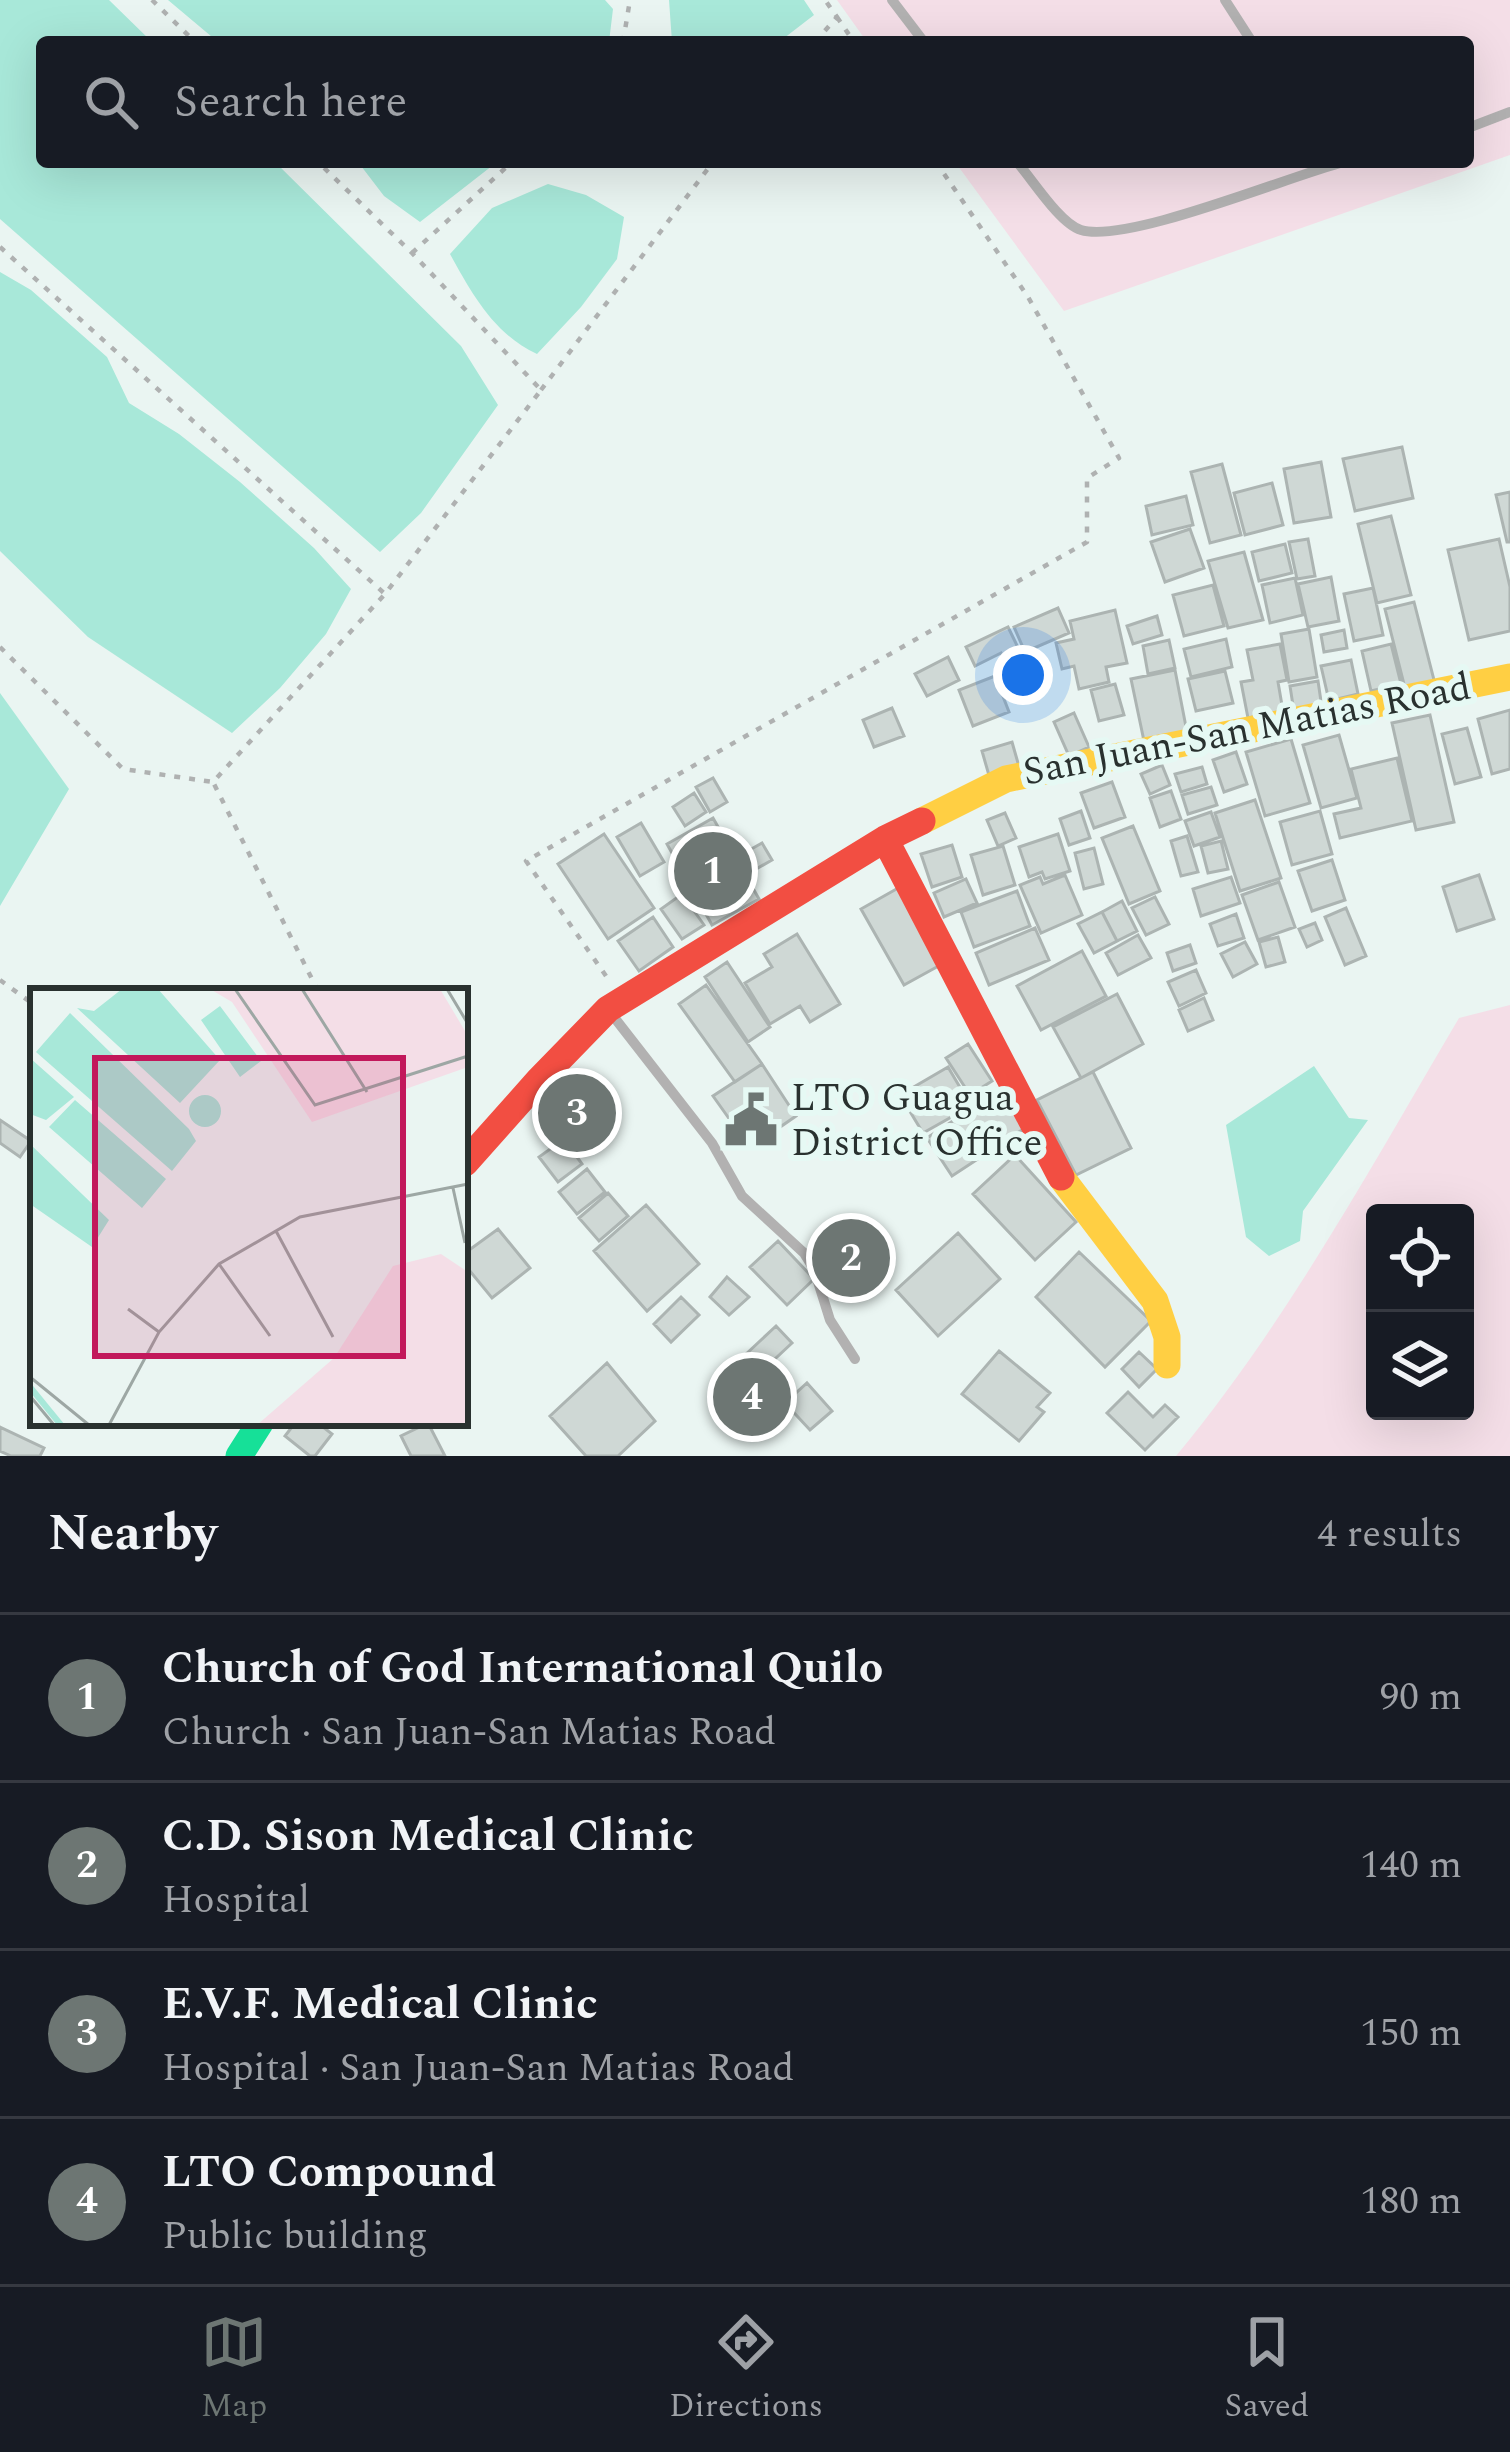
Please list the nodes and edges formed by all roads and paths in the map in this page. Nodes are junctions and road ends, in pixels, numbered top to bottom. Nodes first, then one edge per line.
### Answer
1 (152, 0) edge
2 (631, 0) edge
3 (825, 0) edge
4 (892, 0) edge
5 (1225, 0) edge
6 (837, 17) junction
7 (190, 36) edge
8 (624, 36) edge
9 (820, 36) edge
10 (850, 36) edge
11 (919, 36) edge
12 (1248, 36) edge
13 (1510, 112) edge
14 (1474, 126) edge
15 (324, 168) edge
16 (505, 168) edge
17 (708, 168) edge
18 (940, 168) edge
19 (1022, 168) edge
20 (1317, 168) edge
21 (0, 247) edge
22 (412, 253) junction
23 (541, 390) junction
24 (385, 594) junction
25 (0, 647) edge
26 (1510, 677) edge
27 (213, 782) junction
28 (885, 839) junction
29 (0, 980) edge
30 (316, 988) edge
31 (610, 997) junction
32 (30, 1002) edge
33 (468, 1160) edge
34 (856, 1359) dead end
35 (1167, 1365) dead end
36 (258, 1426) edge
37 (239, 1456) edge

1 - 7 path
2 - 8 path
3 - 6 path
4 - 11 lane
5 - 12 lane
6 - 9 path
6 - 10 path
13 - 14 lane
15 - 22 path
16 - 22 path
17 - 23 path
18 - 31 path
19 - 20 lane
21 - 24 path
22 - 23 path
23 - 24 path
24 - 27 path
25 - 27 path
26 - 28 street, San Juan-San Matias Road
27 - 30 path
28 - 31 street, San Juan-San Matias Road
28 - 35 street
29 - 32 path
31 - 33 street, San Juan-San Matias Road
31 - 34 lane
36 - 37 street

